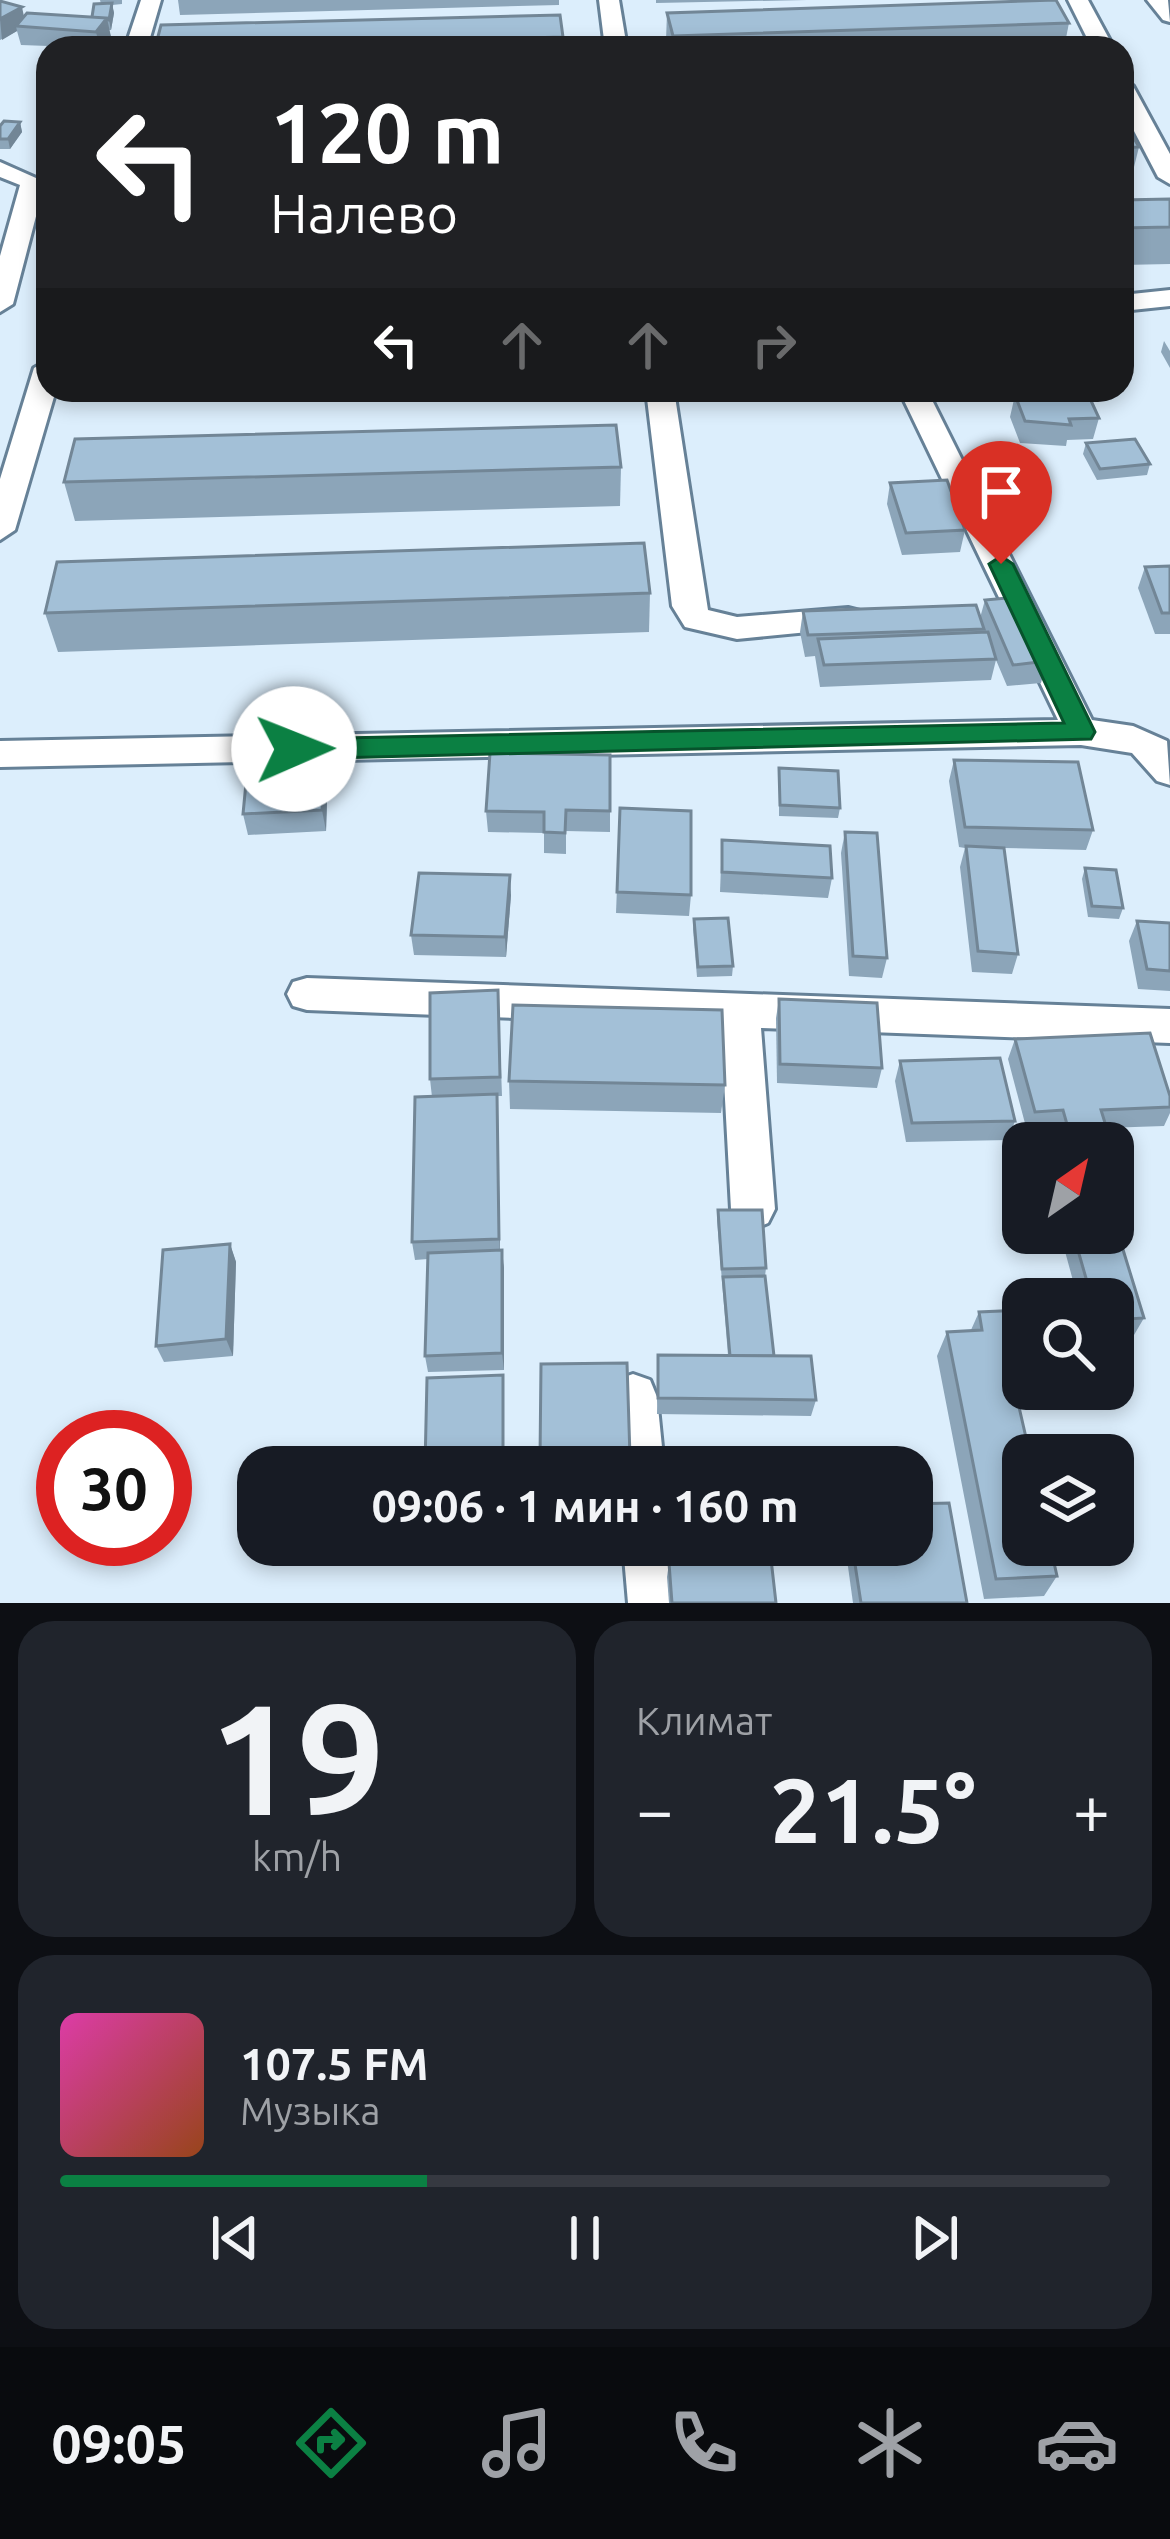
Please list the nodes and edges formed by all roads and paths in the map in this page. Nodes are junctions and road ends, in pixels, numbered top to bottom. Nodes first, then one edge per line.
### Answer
1 (151, 0) edge
2 (609, 0) edge
3 (1078, 0) edge
4 (1157, 0) edge
5 (1170, 16) edge
6 (140, 36) edge
7 (614, 36) edge
8 (1096, 36) edge
9 (1134, 109) edge
10 (0, 169) edge
11 (1170, 177) edge
12 (1170, 298) edge
13 (1134, 302) edge
14 (0, 304) edge
15 (38, 402) edge
16 (662, 402) edge
17 (919, 402) edge
18 (0, 530) edge
19 (1022, 605) junction
20 (975, 609) edge
21 (880, 616) edge
22 (1082, 732) junction
23 (0, 754) edge
24 (1170, 772) edge
25 (307, 994) dead end
26 (740, 1010) junction
27 (1170, 1026) edge
28 (753, 1209) edge
29 (633, 1397) edge
30 (638, 1446) edge
31 (650, 1566) edge
32 (653, 1603) edge

1 - 6 street
2 - 7 street
3 - 8 street
4 - 5 street
9 - 11 street
10 - 14 street
12 - 13 street
15 - 18 street
16 - 21 street
17 - 19 street
19 - 20 street
19 - 22 street
22 - 23 street
22 - 24 street
25 - 26 street
26 - 27 street
26 - 28 street
29 - 30 street
31 - 32 street

